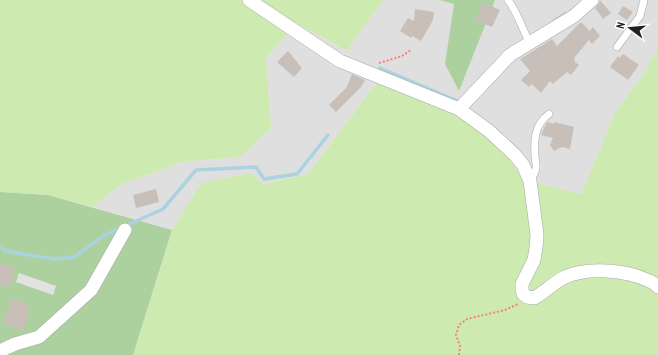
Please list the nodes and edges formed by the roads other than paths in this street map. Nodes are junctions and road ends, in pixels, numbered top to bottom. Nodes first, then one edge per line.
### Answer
1 (249, 0) edge
2 (508, 0) edge
3 (592, 0) edge
4 (644, 0) edge
5 (530, 43) junction
6 (618, 47) dead end
7 (459, 109) junction
8 (549, 114) dead end
9 (530, 180) junction
10 (125, 230) dead end
11 (658, 287) edge
12 (0, 351) edge

1 - 7 street
2 - 5 lane
3 - 5 street
4 - 6 lane
5 - 7 street
7 - 9 street
8 - 9 lane
9 - 11 street
10 - 12 street

